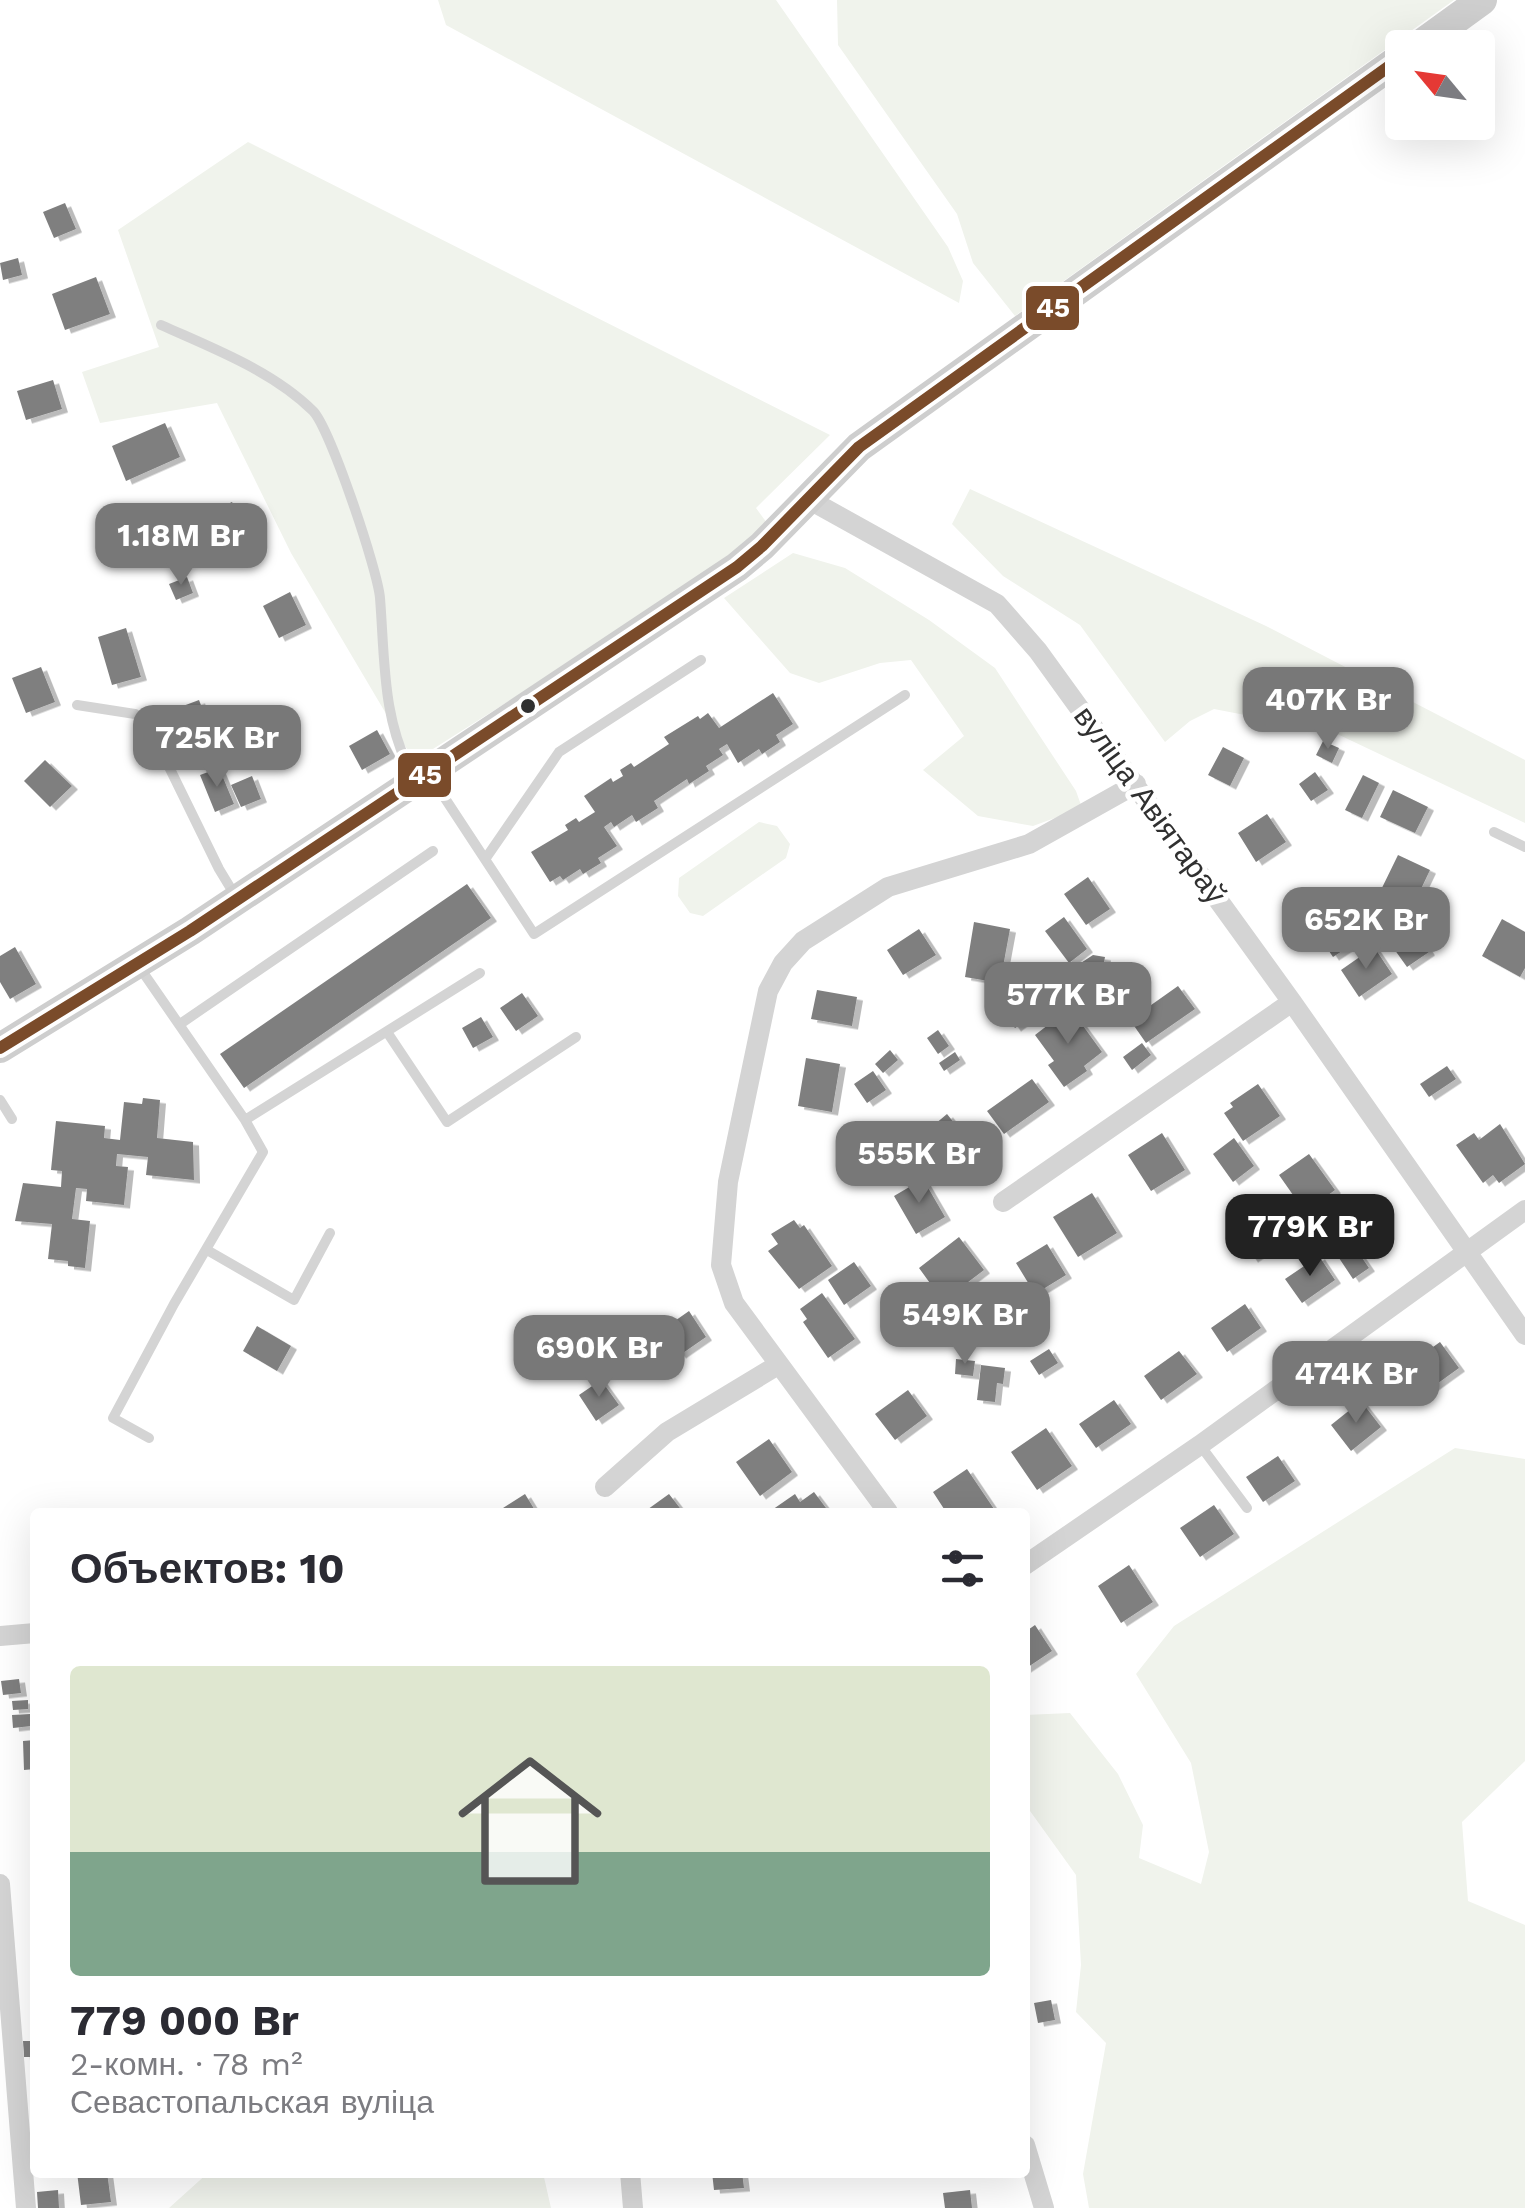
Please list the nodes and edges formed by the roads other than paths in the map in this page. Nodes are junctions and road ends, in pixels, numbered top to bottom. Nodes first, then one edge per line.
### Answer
1 (1482, 0) edge
2 (1441, 30) edge
3 (1385, 69) edge
4 (161, 325) dead end
5 (808, 499) junction
6 (700, 660) dead end
7 (905, 695) dead end
8 (77, 705) dead end
9 (423, 778) junction
10 (1136, 784) junction
11 (1494, 832) dead end
12 (1525, 846) edge
13 (434, 851) dead end
14 (486, 858) junction
15 (236, 898) junction
16 (136, 963) junction
17 (480, 973) dead end
18 (1292, 1002) junction
19 (180, 1024) junction
20 (387, 1032) junction
21 (576, 1036) dead end
22 (0, 1048) edge
23 (0, 1100) edge
24 (12, 1119) dead end
25 (245, 1120) junction
26 (1003, 1202) dead end
27 (1525, 1210) edge
28 (330, 1234) dead end
29 (207, 1250) junction
30 (1468, 1252) junction
31 (1525, 1334) edge
32 (778, 1365) junction
33 (149, 1438) dead end
34 (1200, 1446) junction
35 (605, 1487) dead end
36 (885, 1508) edge
37 (1246, 1508) dead end
38 (1030, 1562) edge
39 (30, 1633) edge
40 (0, 1636) edge
41 (0, 1884) edge
42 (1030, 2162) edge
43 (631, 2178) edge
44 (26, 2208) edge
45 (634, 2208) edge
46 (1044, 2208) edge

1 - 2 main road
3 - 5 main road
4 - 9 lane
5 - 9 main road
5 - 10 street, вуліца Авіятараў
6 - 14 lane
7 - 14 lane
8 - 15 lane
9 - 14 lane
9 - 15 main road
10 - 18 street, вуліца Авіятараў
10 - 32 street
11 - 12 lane
13 - 19 lane
15 - 16 main road
16 - 19 lane
16 - 22 main road
17 - 20 lane
18 - 26 street
18 - 30 street, вуліца Авіятараў
19 - 25 lane
20 - 21 lane
20 - 25 lane
23 - 24 lane
25 - 29 lane
27 - 30 street
28 - 29 lane
29 - 33 lane
30 - 31 street, вуліца Авіятараў
30 - 34 street
32 - 35 street
32 - 36 street
34 - 37 lane
34 - 38 street
39 - 40 street
41 - 44 street
42 - 46 street
43 - 45 street

